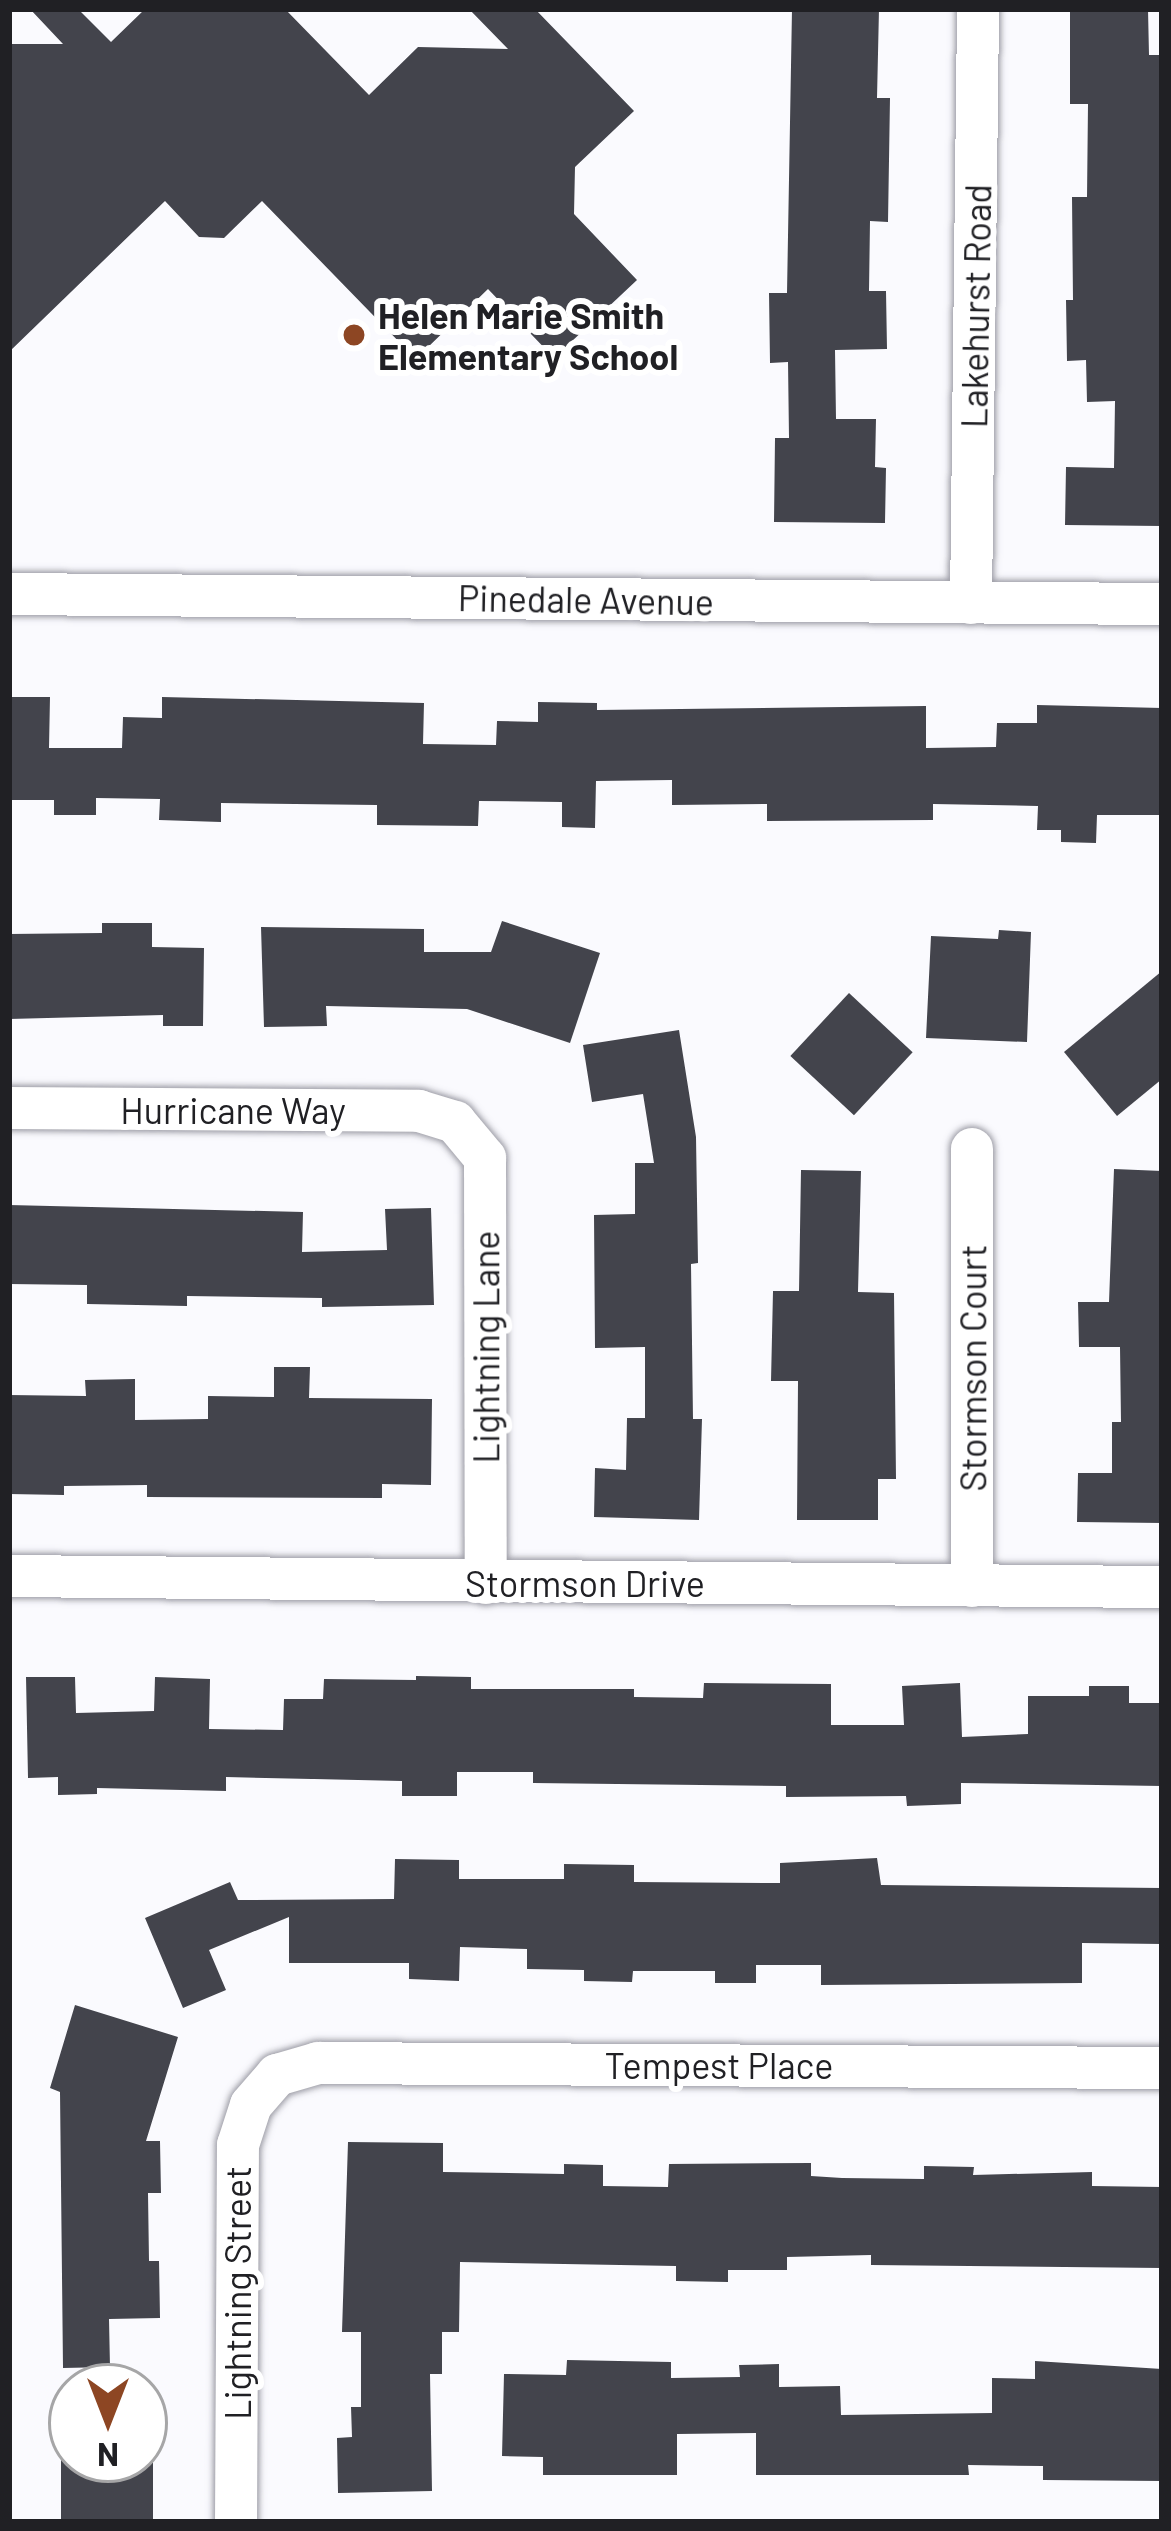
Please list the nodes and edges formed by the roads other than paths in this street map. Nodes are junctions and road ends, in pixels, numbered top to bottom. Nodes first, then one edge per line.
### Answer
1 (978, 9) edge
2 (9, 594) edge
3 (971, 603) junction
4 (1162, 604) edge
5 (9, 1108) edge
6 (455, 1122) joint
7 (972, 1149) dead end
8 (9, 1576) edge
9 (486, 1583) junction
10 (972, 1586) junction
11 (1162, 1587) edge
12 (1162, 2068) edge
13 (277, 2075) joint
14 (236, 2522) edge

1 - 3 street, Lakehurst Road
2 - 3 street, Pinedale Avenue
3 - 4 street, Pinedale Avenue
5 - 6 street, Hurricane Way
6 - 9 street, Lightning Lane
7 - 10 street, Stormson Court
8 - 9 street, Stormson Drive
9 - 10 street, Stormson Drive
10 - 11 street, Stormson Drive
12 - 13 street, Tempest Place
13 - 14 street, Lightning Street

